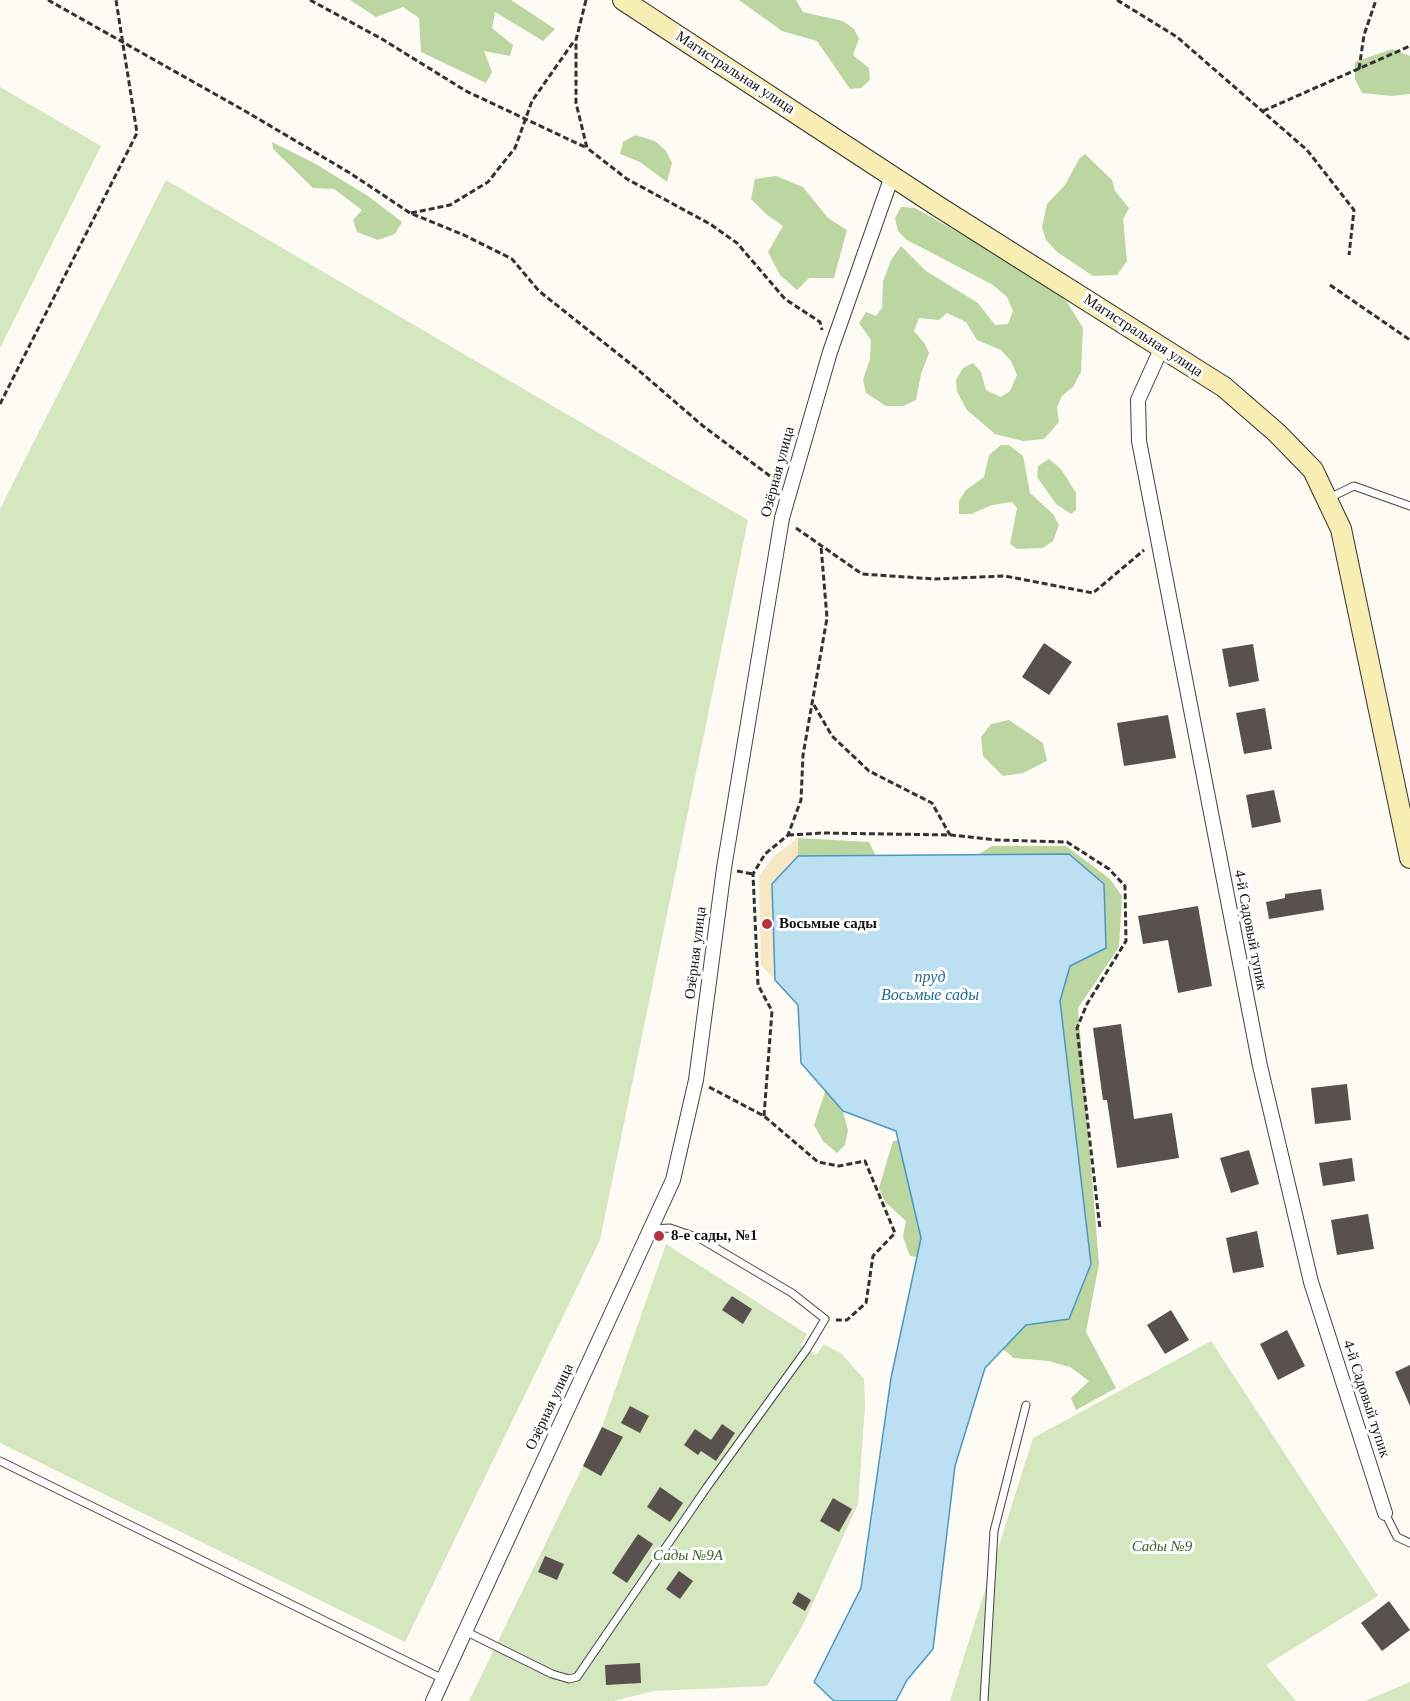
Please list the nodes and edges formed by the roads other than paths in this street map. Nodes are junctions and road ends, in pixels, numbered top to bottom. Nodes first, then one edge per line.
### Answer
1 (623, 0) edge
2 (892, 176) junction
3 (1162, 348) junction
4 (1328, 498) junction
5 (1410, 506) edge
6 (1410, 858) edge
7 (651, 1229) junction
8 (1026, 1405) dead end
9 (0, 1461) edge
10 (1385, 1513) joint
11 (1410, 1543) edge
12 (465, 1631) junction
13 (443, 1679) junction
14 (432, 1701) edge
15 (984, 1701) edge

1 - 2 street, Магистральная улица
2 - 3 street, Магистральная улица
2 - 7 street, Озёрная улица
3 - 4 street, Магистральная улица
3 - 10 street, 4-й Садовый тупик
4 - 5 lane
4 - 6 street, Магистральная улица
7 - 12 street, Озёрная улица
7 - 12 lane
8 - 15 lane
9 - 13 lane
10 - 11 lane
12 - 13 street, Озёрная улица
13 - 14 street, Озёрная улица

